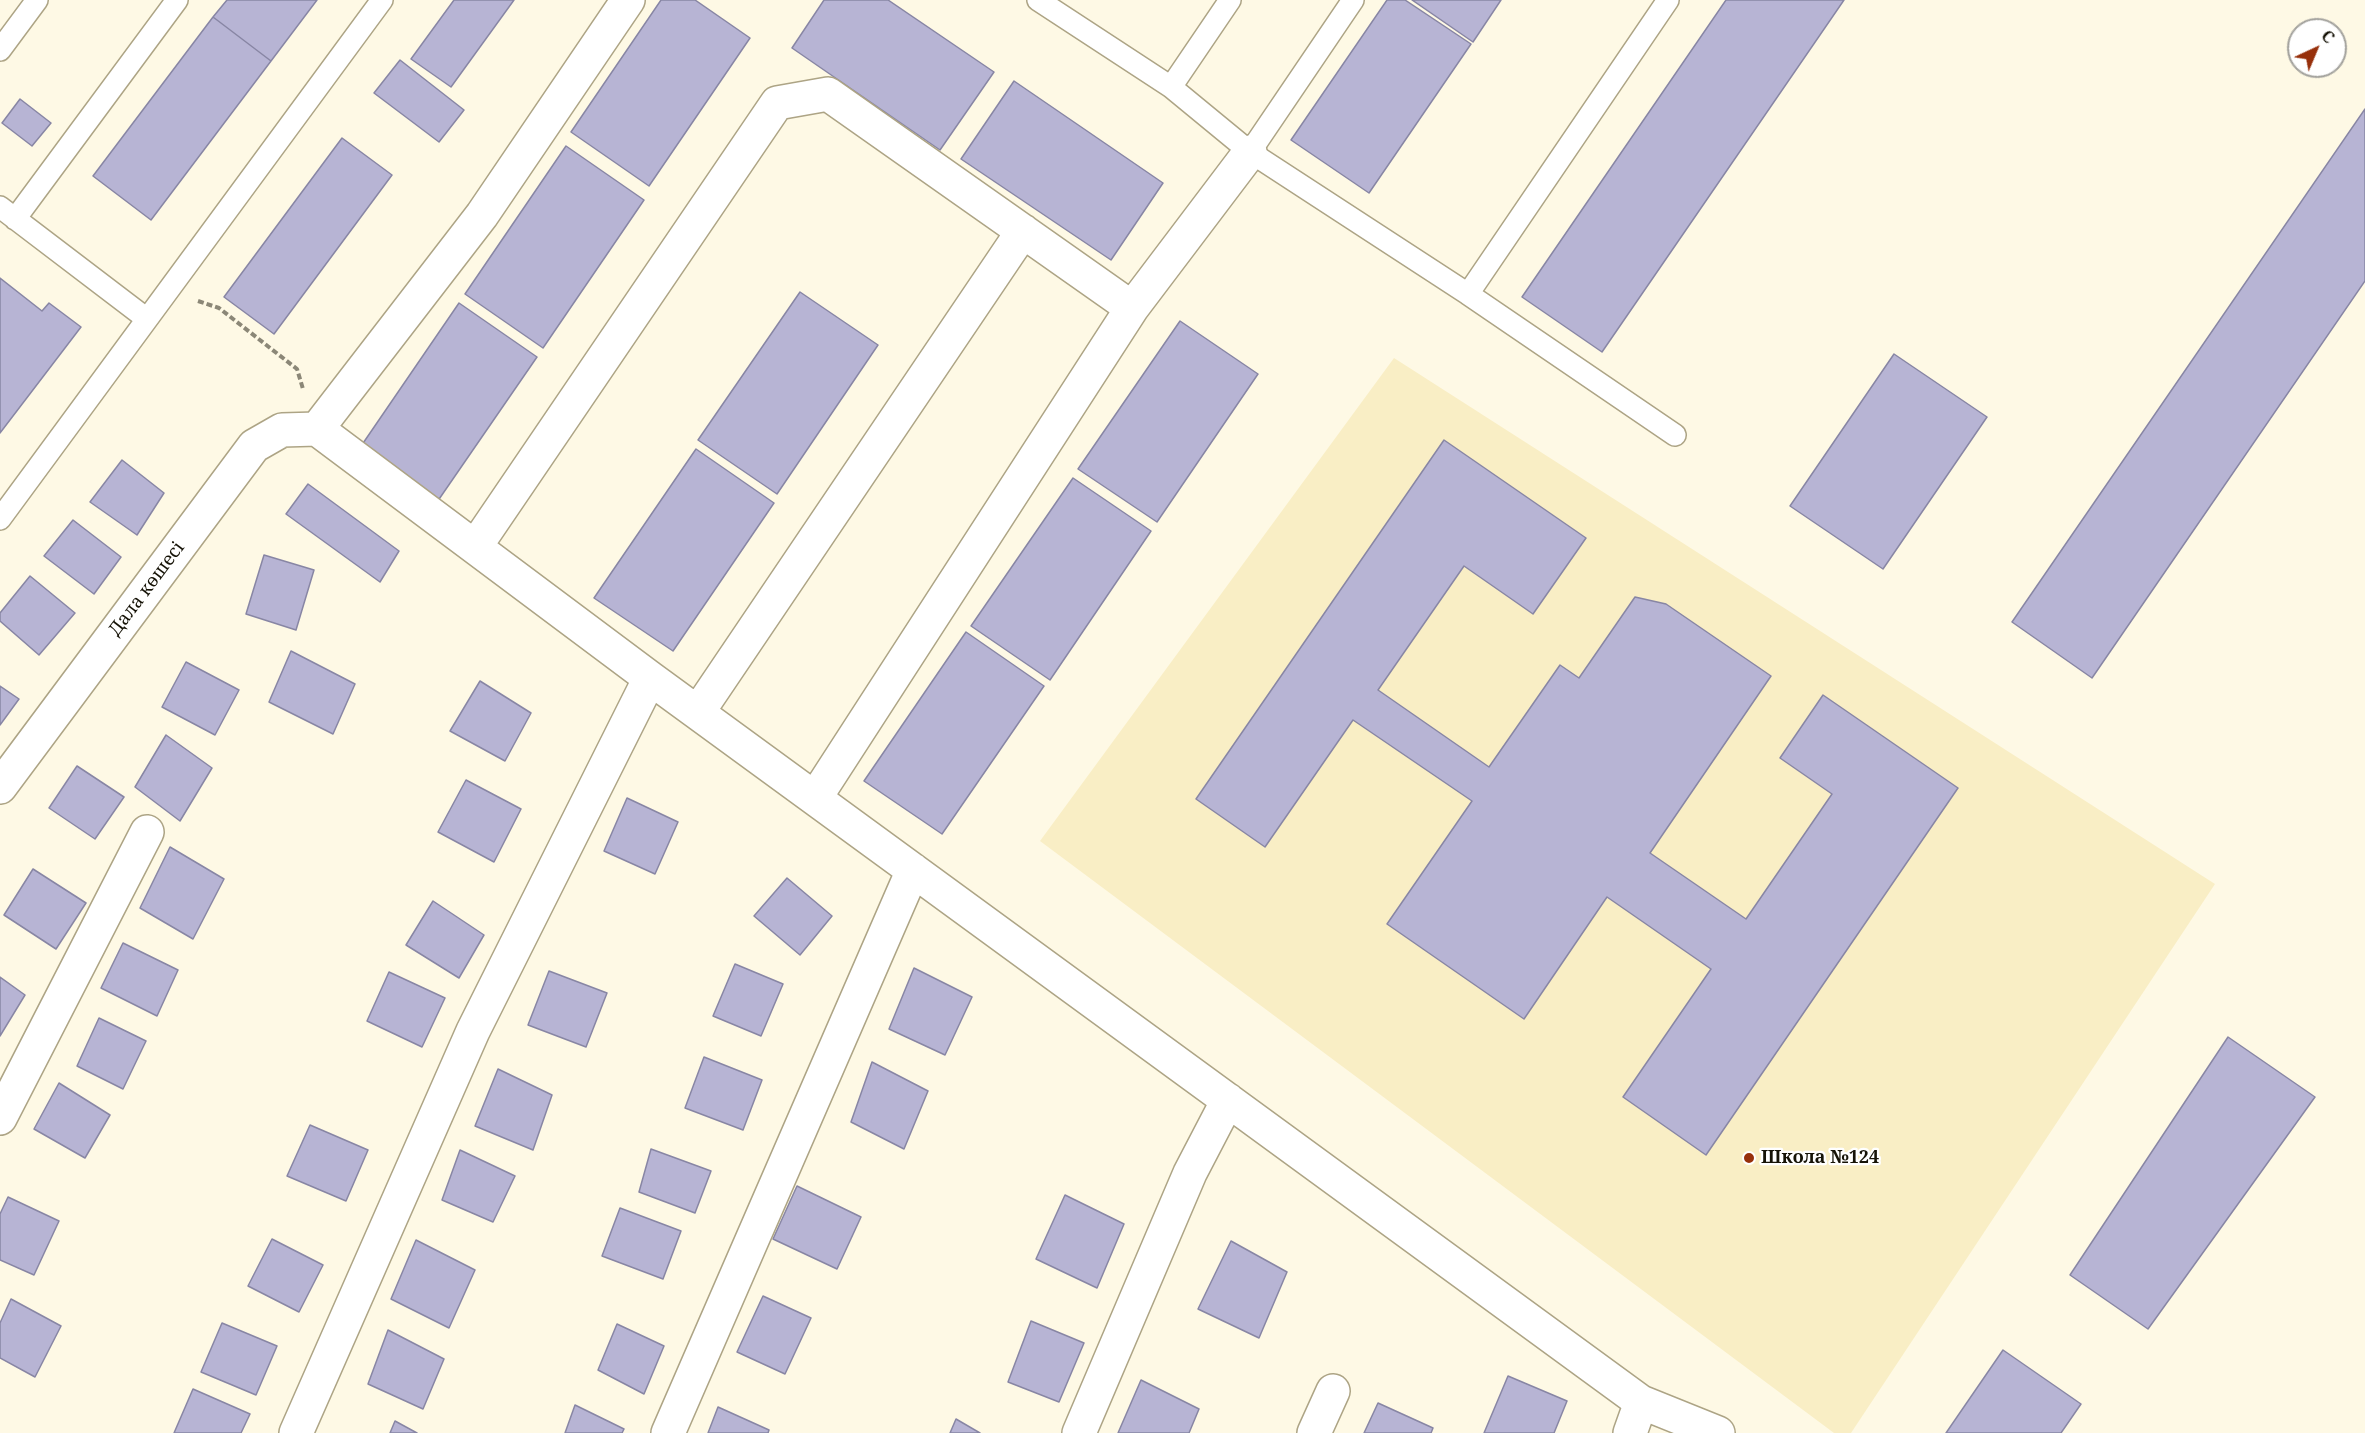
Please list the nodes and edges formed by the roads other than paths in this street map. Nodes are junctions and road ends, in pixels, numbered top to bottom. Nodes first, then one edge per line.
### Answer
1 (37, 0) edge
2 (177, 0) edge
3 (382, 0) edge
4 (628, 0) edge
5 (1038, 0) edge
6 (1230, 0) edge
7 (1353, 0) edge
8 (1668, 0) edge
9 (0, 50) edge
10 (1171, 87) junction
11 (1250, 152) junction
12 (7, 213) edge
13 (1023, 231) junction
14 (1468, 294) junction
15 (1132, 308) junction
16 (147, 319) junction
17 (317, 429) junction
18 (1675, 435) dead end
19 (0, 519) edge
20 (475, 547) junction
21 (650, 678) junction
22 (698, 712) junction
23 (0, 787) edge
24 (815, 798) junction
25 (147, 832) dead end
26 (913, 870) junction
27 (1228, 1100) junction
28 (0, 1118) edge
29 (1333, 1392) dead end
30 (1641, 1402) junction
31 (296, 1433) edge
32 (669, 1433) edge
33 (1079, 1433) edge
34 (1314, 1433) edge
35 (1630, 1433) edge
36 (1718, 1433) edge

1 - 9 lane
2 - 12 lane
3 - 16 lane
4 - 17 street
5 - 10 lane
6 - 10 lane
7 - 11 lane
8 - 14 lane
10 - 11 lane
11 - 14 lane
11 - 15 street
12 - 16 lane
13 - 15 street
13 - 20 street
13 - 22 street
14 - 18 lane
15 - 24 street
16 - 19 lane
17 - 20 street
17 - 23 street, Дала көшесі
20 - 21 street
21 - 22 street
21 - 31 street
22 - 24 street
24 - 26 street
25 - 28 street
26 - 27 street
26 - 32 street
27 - 30 street
27 - 33 street
29 - 34 street
30 - 35 street
30 - 36 street

